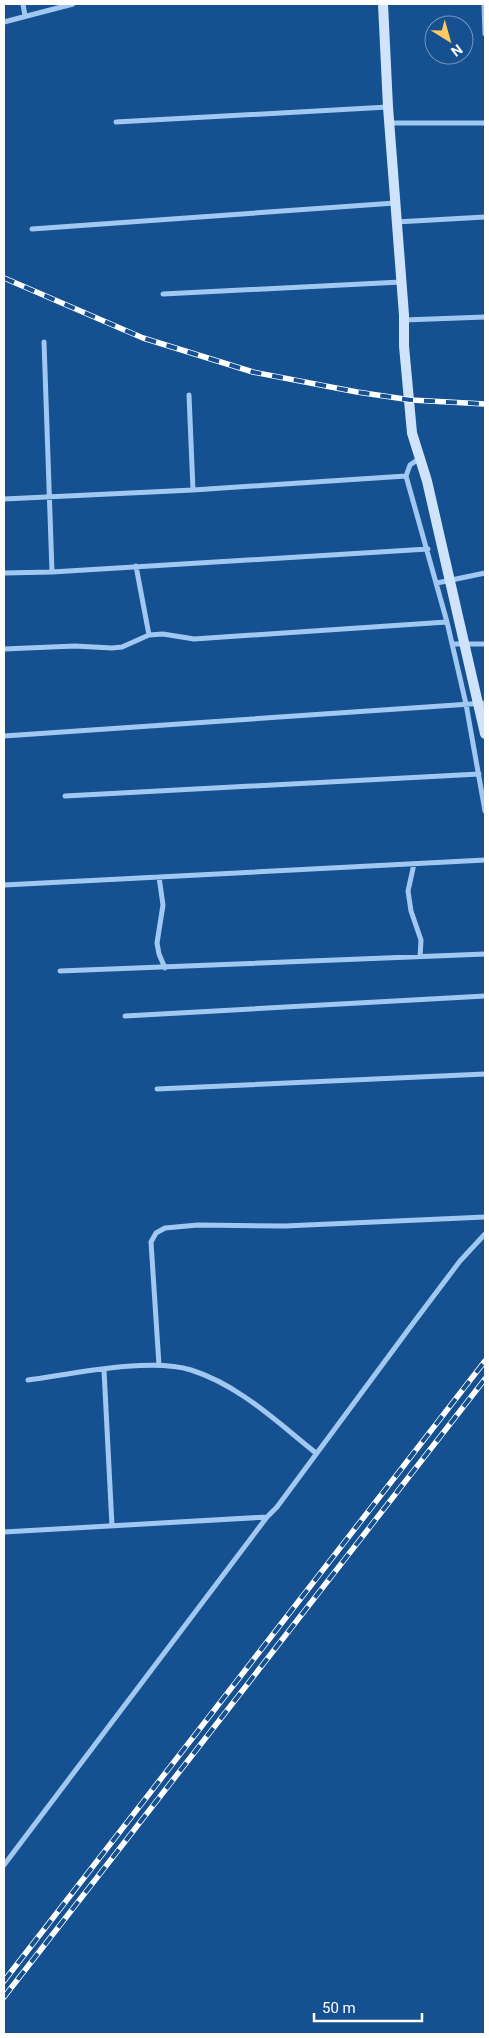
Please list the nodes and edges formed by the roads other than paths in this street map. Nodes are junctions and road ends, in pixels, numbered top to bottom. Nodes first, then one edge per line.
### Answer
1 (24, 4) edge
2 (73, 4) edge
3 (383, 4) edge
4 (484, 4) edge
5 (25, 16) junction
6 (4, 22) edge
7 (485, 34) edge
8 (388, 107) junction
9 (116, 122) dead end
10 (389, 123) junction
11 (485, 123) edge
12 (395, 204) junction
13 (485, 217) edge
14 (396, 222) junction
15 (32, 229) dead end
16 (401, 282) junction
17 (163, 294) dead end
18 (485, 317) edge
19 (404, 320) junction
20 (44, 342) dead end
21 (190, 395) dead end
22 (420, 458) junction
23 (406, 476) junction
24 (193, 490) junction
25 (49, 495) junction
26 (4, 499) edge
27 (428, 549) junction
28 (136, 566) junction
29 (52, 572) junction
30 (4, 573) edge
31 (485, 573) edge
32 (437, 583) junction
33 (448, 622) junction
34 (149, 635) junction
35 (452, 644) junction
36 (485, 644) edge
37 (4, 649) edge
38 (485, 702) edge
39 (466, 704) junction
40 (485, 734) edge
41 (4, 736) edge
42 (479, 774) junction
43 (64, 796) dead end
44 (485, 811) edge
45 (485, 860) edge
46 (414, 864) junction
47 (159, 876) junction
48 (4, 884) edge
49 (485, 954) edge
50 (420, 957) junction
51 (166, 968) junction
52 (60, 971) dead end
53 (485, 996) edge
54 (125, 1016) dead end
55 (485, 1074) edge
56 (157, 1089) dead end
57 (485, 1217) edge
58 (485, 1234) edge
59 (159, 1365) junction
60 (104, 1370) junction
61 (28, 1380) dead end
62 (316, 1453) junction
63 (267, 1517) junction
64 (112, 1526) junction
65 (4, 1532) edge
66 (4, 1865) edge

1 - 5 street
2 - 5 street
3 - 8 main road
4 - 7 street
5 - 6 street
8 - 9 street
8 - 10 main road
10 - 11 street
10 - 12 main road
12 - 14 main road
12 - 15 street
13 - 14 street
14 - 16 main road
16 - 17 street
16 - 19 main road
18 - 19 street
19 - 22 main road
20 - 25 street
21 - 24 street
22 - 23 street
22 - 40 main road
23 - 24 street
23 - 27 street
24 - 25 street
25 - 26 street
25 - 29 street
27 - 28 street
27 - 32 street
28 - 29 street
28 - 34 street
29 - 30 street
31 - 32 street
32 - 33 street
33 - 34 street
33 - 35 street
34 - 37 street
35 - 36 street
35 - 39 street
38 - 39 street
39 - 41 street
39 - 42 street
42 - 43 street
42 - 44 street
45 - 46 street
46 - 47 street
46 - 50 street
47 - 48 street
47 - 51 street
49 - 50 street
50 - 51 street
51 - 52 street
53 - 54 street
55 - 56 street
57 - 59 street
58 - 62 street
59 - 60 street
59 - 62 street
60 - 61 street
60 - 64 street
62 - 63 street
63 - 64 street
63 - 66 street
64 - 65 street

